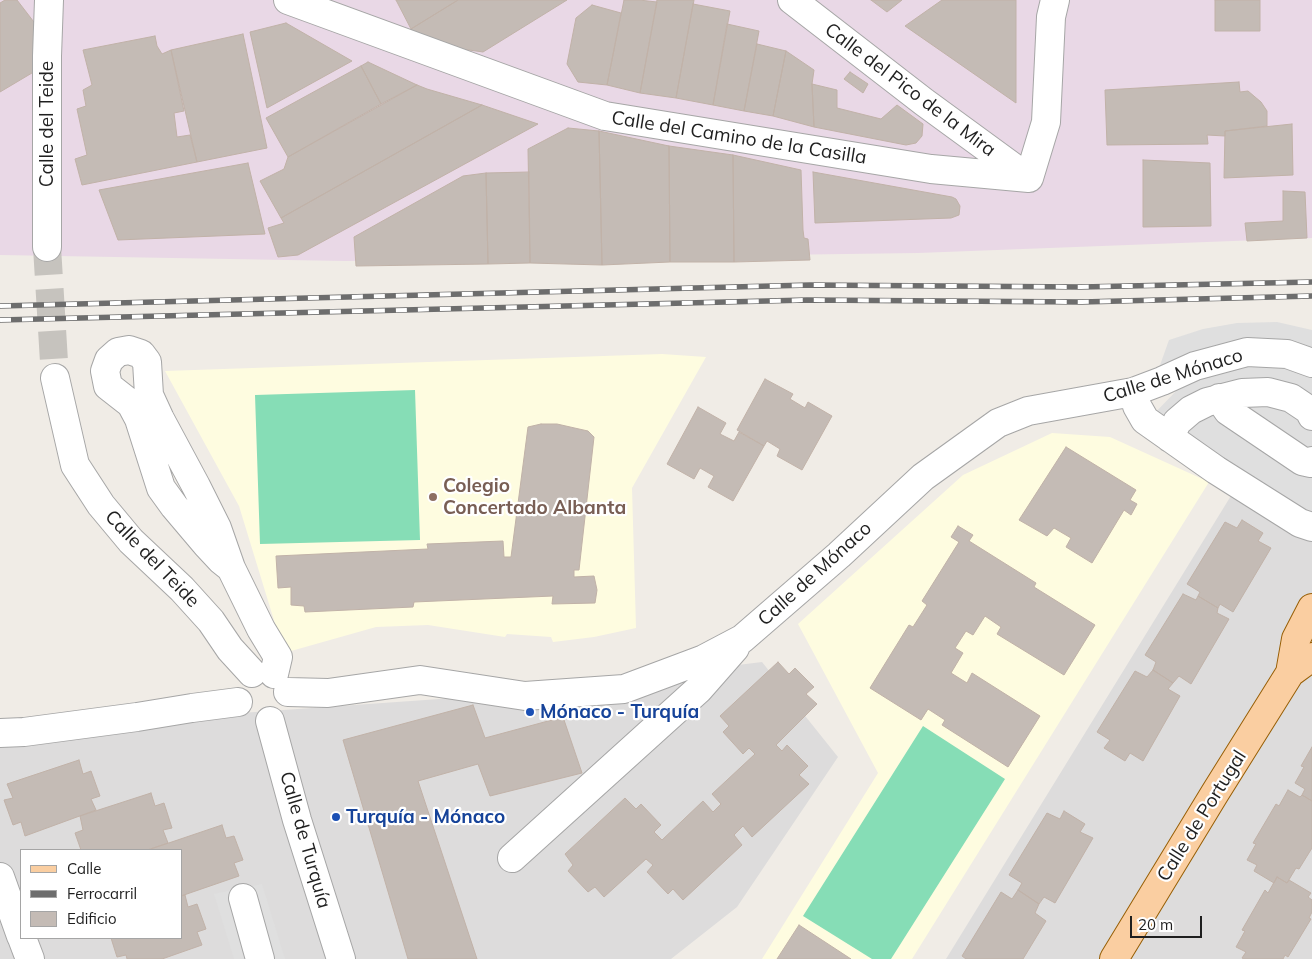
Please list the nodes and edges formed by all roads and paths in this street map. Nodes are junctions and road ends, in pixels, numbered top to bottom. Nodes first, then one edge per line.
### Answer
1 (49, 0) edge
2 (288, 0) edge
3 (792, 0) edge
4 (1055, 0) edge
5 (1029, 178) junction
6 (47, 247) tunnel mouth
7 (1312, 362) edge
8 (55, 378) tunnel mouth
9 (1133, 392) junction
10 (1219, 398) junction
11 (1312, 416) edge
12 (1170, 438) junction
13 (1312, 462) edge
14 (1312, 527) edge
15 (231, 568) junction
16 (1312, 608) edge
17 (746, 635) junction
18 (1312, 657) edge
19 (1290, 674) junction
20 (271, 680) junction
21 (238, 702) junction
22 (270, 721) junction
23 (0, 733) edge
24 (512, 858) dead end
25 (0, 877) edge
26 (243, 898) dead end
27 (20, 932) edge
28 (23, 939) edge
29 (30, 959) edge
30 (260, 959) edge
31 (341, 959) edge
32 (1114, 959) edge

1 - 6 street, Calle del Teide
2 - 5 street, Calle del Camino de la Casilla
3 - 5 street, Calle del Pico de la Mira
4 - 5 street
7 - 9 street, Calle de Mónaco
8 - 20 street, Calle del Teide
9 - 12 street
9 - 17 street, Calle de Mónaco
10 - 11 street
10 - 12 street
10 - 13 street
12 - 14 street
15 - 15 street
15 - 20 street
16 - 19 main road, Calle de Portugal
17 - 20 street, Calle de Mónaco
17 - 24 street
18 - 19 main road, Calle de Portugal
19 - 32 main road, Calle de Portugal
20 - 21 street
20 - 22 street
21 - 22 street
21 - 23 street
22 - 31 street, Calle de Turquía
25 - 27 street
26 - 30 street
28 - 29 street

